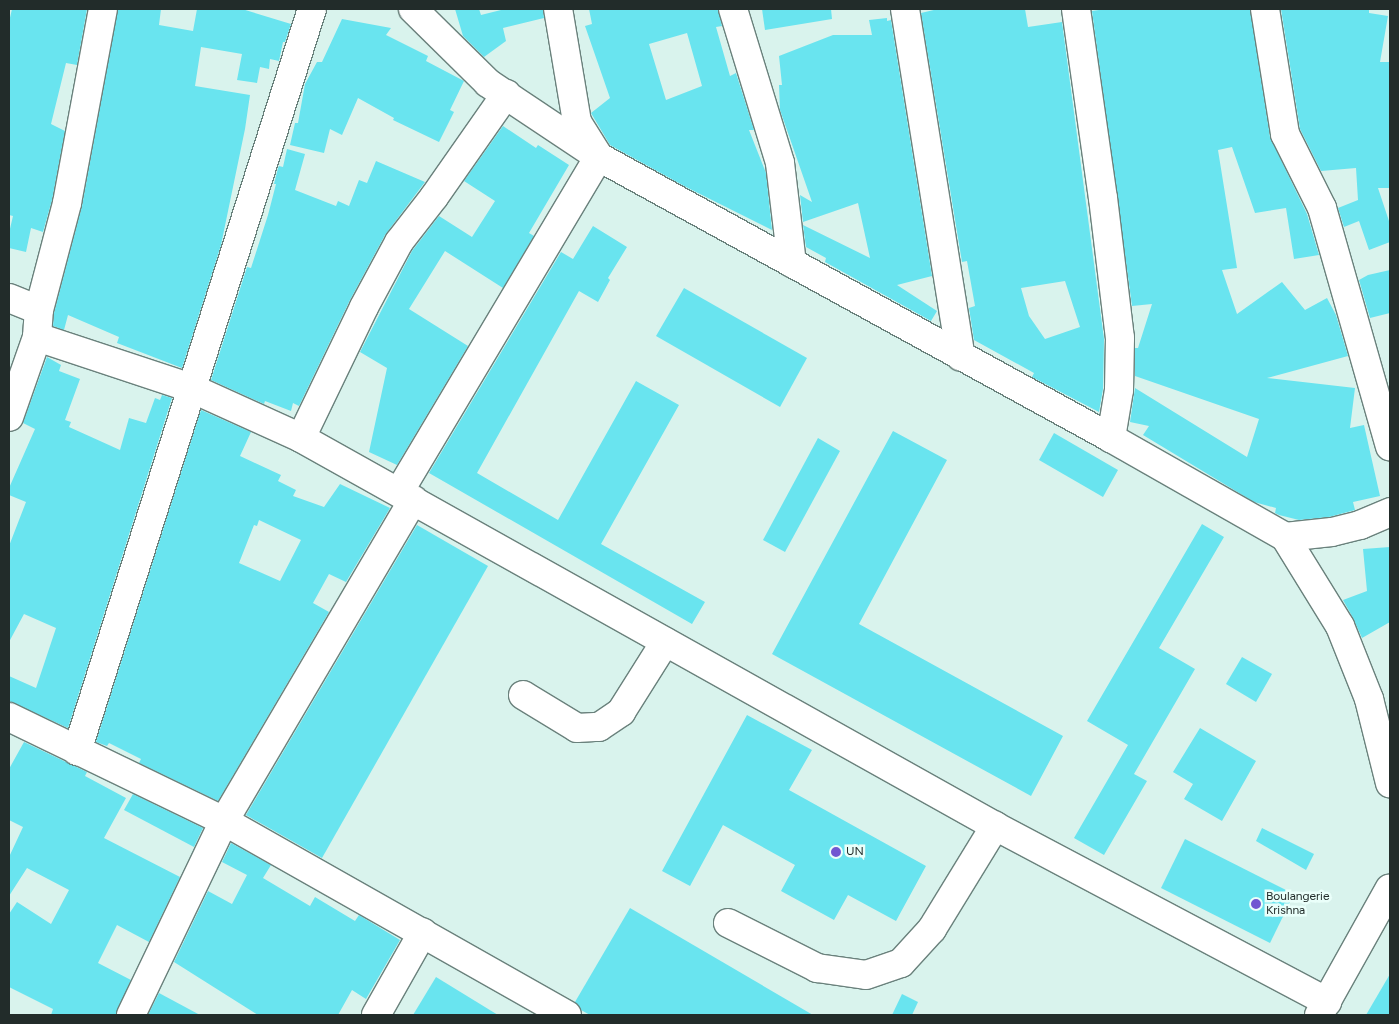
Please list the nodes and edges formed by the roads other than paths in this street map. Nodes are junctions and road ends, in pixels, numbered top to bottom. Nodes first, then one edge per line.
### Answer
1 (103, 9) edge
2 (312, 9) edge
3 (413, 9) edge
4 (558, 9) edge
5 (732, 9) edge
6 (905, 9) edge
7 (1076, 9) edge
8 (1265, 9) edge
9 (506, 94) junction
10 (599, 157) junction
11 (792, 263) junction
12 (9, 298) edge
13 (38, 323) junction
14 (961, 357) junction
15 (191, 388) junction
16 (9, 417) edge
17 (301, 438) junction
18 (1111, 438) junction
19 (1390, 446) edge
20 (406, 496) junction
21 (1390, 512) edge
22 (1285, 537) junction
23 (665, 642) junction
24 (523, 695) dead end
25 (11, 725) edge
26 (77, 751) junction
27 (1390, 783) edge
28 (224, 822) junction
29 (995, 826) junction
30 (1390, 888) edge
31 (728, 922) dead end
32 (423, 932) junction
33 (1323, 1008) edge
34 (131, 1015) edge
35 (376, 1015) edge
36 (567, 1015) edge

1 - 13 main road
2 - 15 main road
3 - 9 main road
4 - 10 main road
5 - 11 main road
6 - 14 main road
7 - 18 main road
8 - 19 main road
9 - 10 main road
9 - 17 main road
10 - 11 main road
10 - 20 main road
11 - 14 main road
12 - 13 main road
13 - 15 main road
13 - 16 main road
14 - 18 main road
15 - 17 main road
15 - 26 main road
17 - 20 main road
18 - 22 main road
20 - 23 main road
20 - 28 main road
21 - 22 main road
22 - 27 main road
23 - 24 main road
23 - 29 main road
25 - 26 main road
26 - 28 main road
28 - 32 main road
28 - 34 main road
29 - 31 main road
29 - 33 main road
30 - 33 main road
32 - 35 main road
32 - 36 main road

